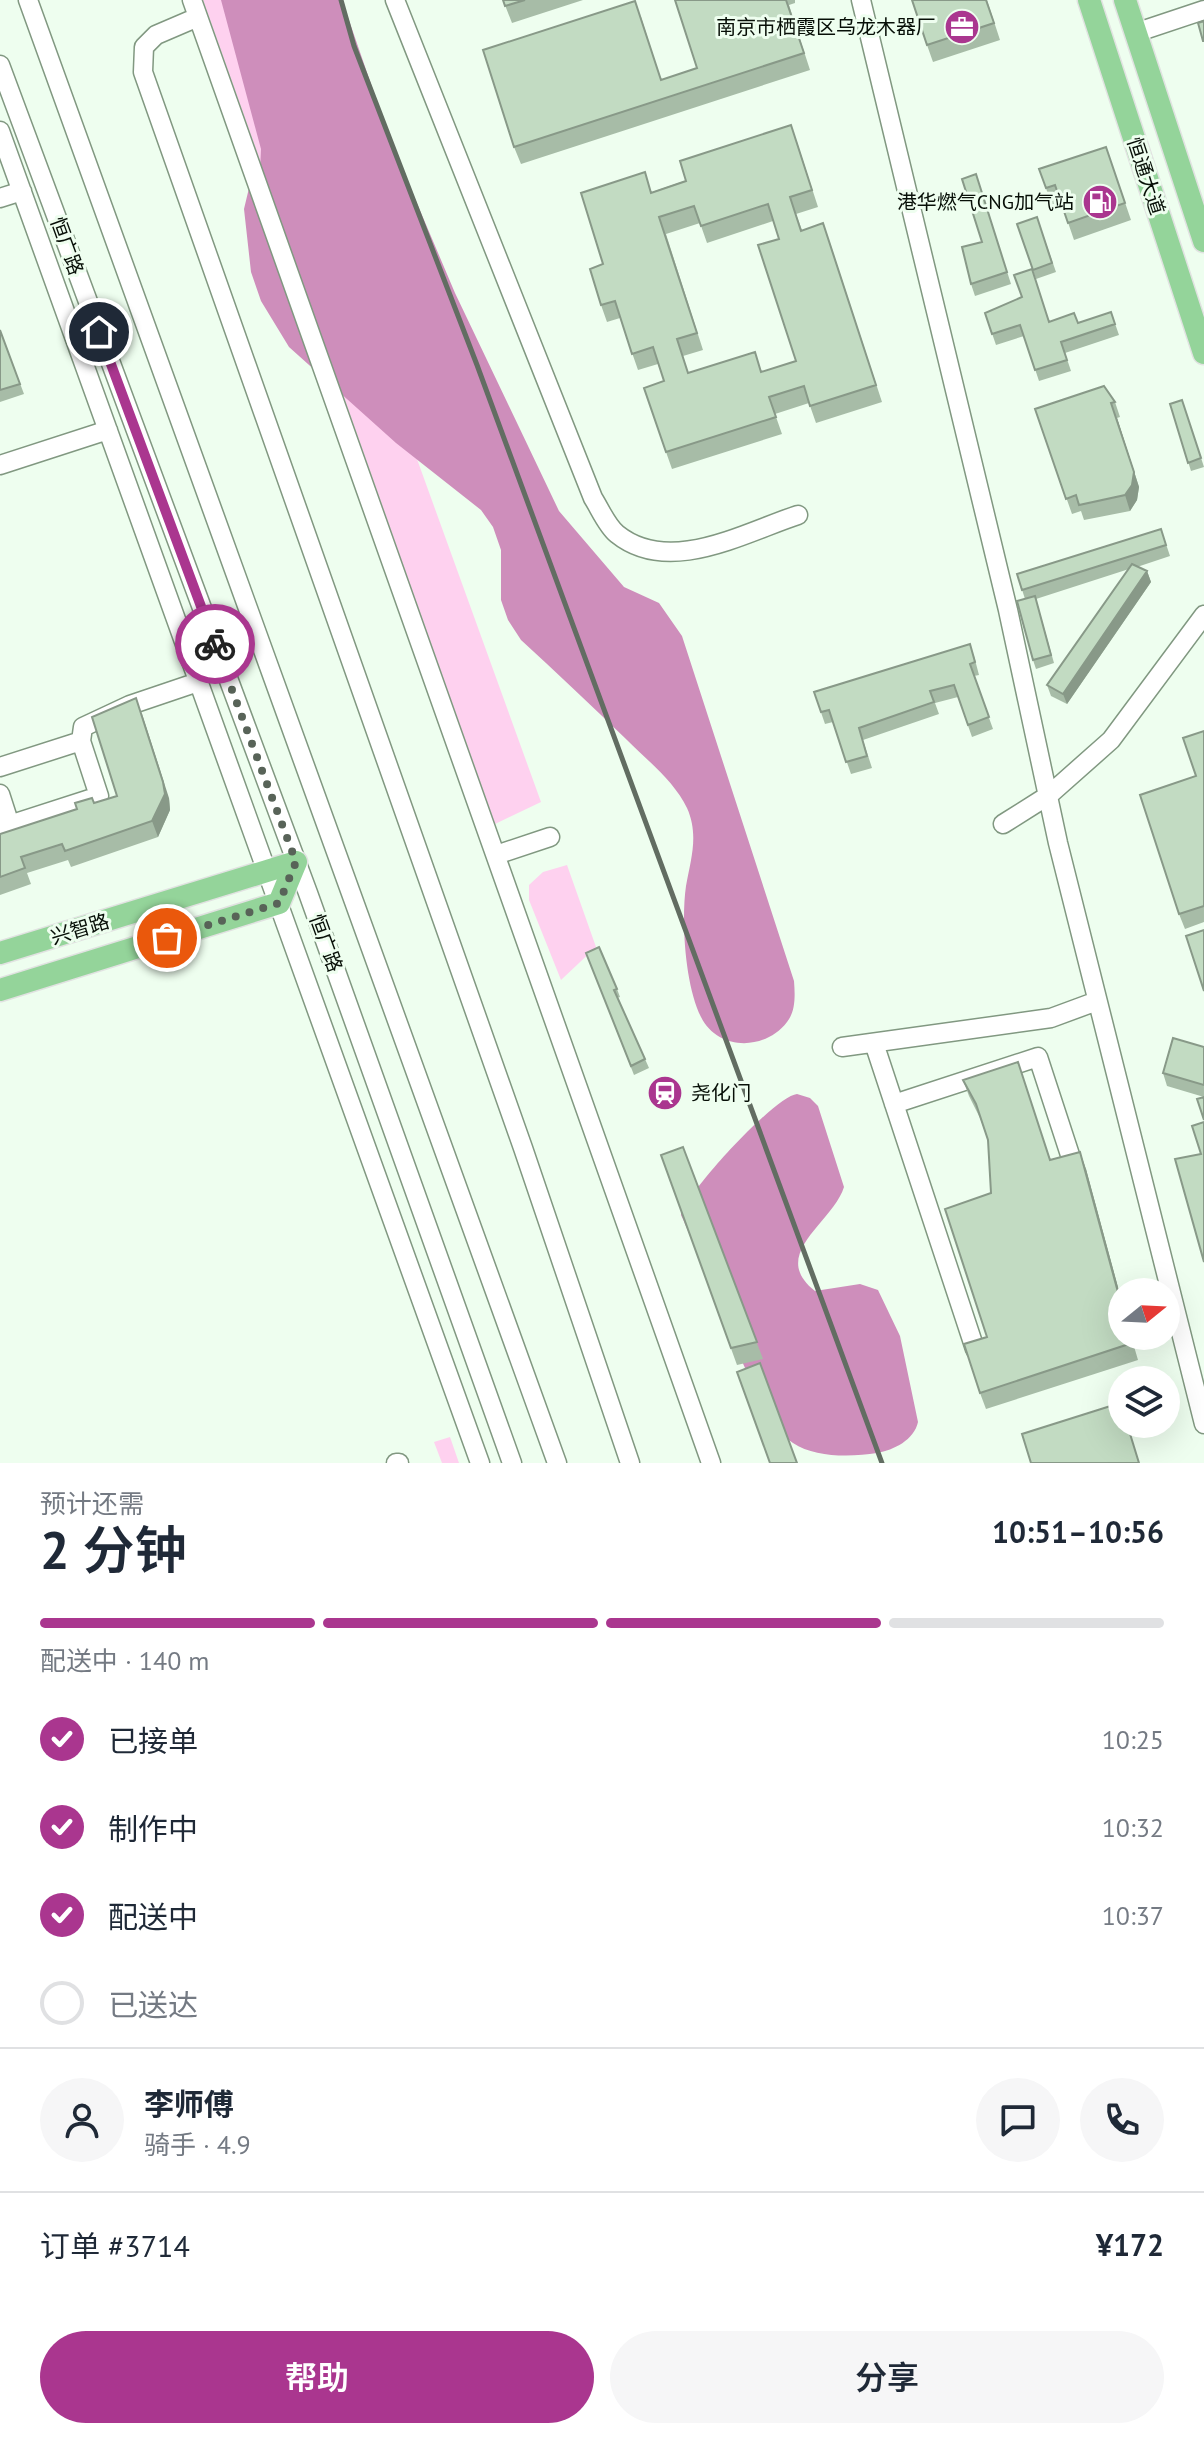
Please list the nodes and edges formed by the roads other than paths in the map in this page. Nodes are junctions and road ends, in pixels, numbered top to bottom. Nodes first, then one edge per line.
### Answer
1 (28, 0) edge
2 (395, 0) edge
3 (861, 0) edge
4 (1089, 0) edge
5 (1125, 0) edge
6 (195, 9) edge
7 (1204, 10) edge
8 (1135, 33) junction
9 (0, 65) edge
10 (0, 131) edge
11 (22, 191) junction
12 (0, 198) edge
13 (1204, 241) edge
14 (1204, 353) edge
15 (108, 430) junction
16 (0, 465) edge
17 (798, 515) dead end
18 (1204, 615) edge
19 (198, 682) junction
20 (81, 741) junction
21 (0, 767) edge
22 (0, 794) edge
23 (1049, 795) junction
24 (1003, 824) dead end
25 (5, 827) edge
26 (550, 837) dead end
27 (496, 855) junction
28 (296, 862) junction
29 (268, 872) junction
30 (279, 903) junction
31 (0, 953) edge
32 (0, 990) edge
33 (1097, 1001) junction
34 (874, 1043) junction
35 (842, 1047) dead end
36 (894, 1104) junction
37 (1071, 1158) edge
38 (975, 1349) edge
39 (1204, 1424) edge
40 (480, 1463) edge
41 (512, 1463) edge
42 (557, 1463) edge
43 (630, 1463) edge
44 (711, 1463) edge

1 - 42 street
2 - 17 street
3 - 23 street
4 - 14 main road, 恒通大道
5 - 8 main road, 恒通大道
6 - 27 street
6 - 43 street
7 - 8 street
8 - 13 main road, 恒通大道
9 - 28 street, 恒广路
10 - 11 street, 恒广路
11 - 12 street
11 - 15 street, 恒广路
15 - 16 street
15 - 19 street, 恒广路
18 - 23 street
19 - 20 street
19 - 29 street, 恒广路
20 - 21 street
20 - 25 street
22 - 25 street
23 - 24 street
23 - 33 street
26 - 27 street
27 - 44 street
28 - 29 main road, 兴智路
28 - 30 main road
28 - 41 street, 恒广路
29 - 30 street, 恒广路
29 - 31 main road, 兴智路
30 - 32 main road, 兴智路
30 - 40 street, 恒广路
33 - 34 street
33 - 39 street
34 - 35 street
34 - 36 street
36 - 37 street
36 - 38 street

